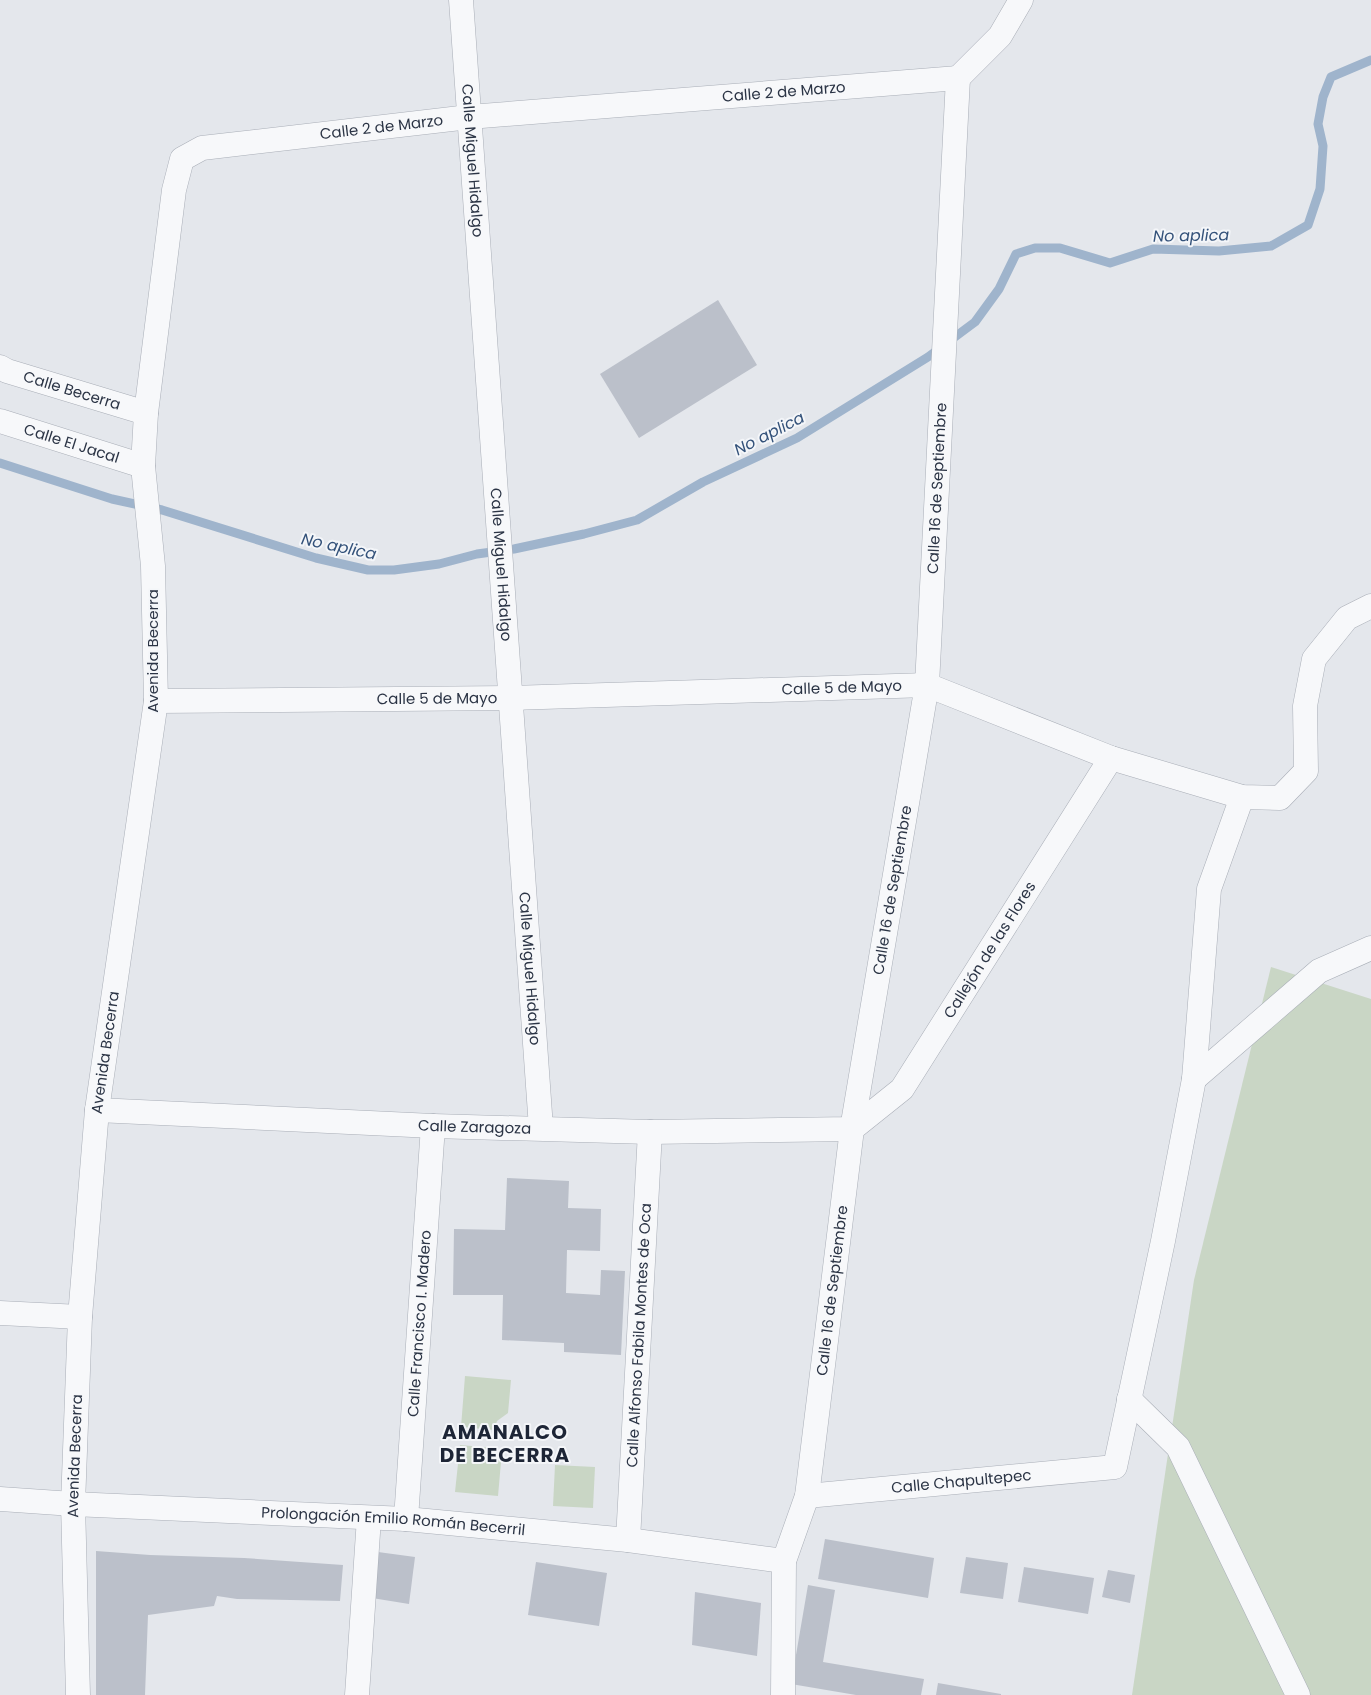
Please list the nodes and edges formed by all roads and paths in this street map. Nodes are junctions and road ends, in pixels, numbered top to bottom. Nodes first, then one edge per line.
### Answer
1 (461, 0) edge
2 (1021, 0) edge
3 (958, 78) junction
4 (470, 117) junction
5 (0, 367) edge
6 (146, 413) junction
7 (0, 421) edge
8 (143, 466) junction
9 (1371, 606) edge
10 (927, 685) junction
11 (511, 698) junction
12 (156, 701) junction
13 (1111, 758) junction
14 (1242, 797) junction
15 (1371, 948) edge
16 (1194, 1079) junction
17 (97, 1110) junction
18 (433, 1126) junction
19 (541, 1128) junction
20 (852, 1129) junction
21 (650, 1132) junction
22 (0, 1313) edge
23 (80, 1316) junction
24 (1129, 1399) junction
25 (807, 1496) junction
26 (0, 1500) edge
27 (73, 1504) junction
28 (369, 1518) junction
29 (406, 1519) junction
30 (628, 1540) junction
31 (784, 1561) junction
32 (78, 1695) edge
33 (357, 1695) edge
34 (782, 1695) edge
35 (1298, 1695) edge

1 - 4 street, Calle Miguel Hidalgo
2 - 3 street
3 - 4 street, Calle 2 de Marzo
3 - 10 street, Calle 16 de Septiembre
4 - 6 street, Calle 2 de Marzo
4 - 11 street, Calle Miguel Hidalgo
5 - 6 street, Calle Becerra
6 - 8 street, Avenida Becerra
7 - 8 street, Calle El Jacal
8 - 12 street, Avenida Becerra
9 - 14 street, Calle 5 de Mayo
10 - 11 street, Calle 5 de Mayo
10 - 13 street, Calle 5 de Mayo
10 - 20 street, Calle 16 de Septiembre
11 - 12 street, Calle 5 de Mayo
11 - 19 street, Calle Miguel Hidalgo
12 - 17 street, Avenida Becerra
13 - 14 street, Calle 5 de Mayo
13 - 20 street, Callejón de las Flores
14 - 16 street
15 - 16 street
16 - 24 street
17 - 18 street, Calle Zaragoza
17 - 23 street, Avenida Becerra
18 - 19 street, Calle Zaragoza
18 - 29 street, Calle Francisco I. Madero
19 - 21 street, Calle Zaragoza
20 - 21 street, Calle Zaragoza
20 - 25 street, Calle 16 de Septiembre
21 - 30 street, Calle Alfonso Fabila Montes de Oca
22 - 23 street
23 - 27 street, Avenida Becerra
24 - 25 street, Calle Chapultepec
24 - 35 street
25 - 31 street, Calle 16 de Septiembre
26 - 27 street, Prolongación Emilio Román Becerril
27 - 28 street, Prolongación Emilio Román Becerril
27 - 32 street, Avenida Becerra
28 - 29 street, Prolongación Emilio Román Becerril
28 - 33 street
29 - 30 street, Prolongación Emilio Román Becerril
30 - 31 street, Prolongación Emilio Román Becerril
31 - 34 street, Calle 16 de Septiembre

